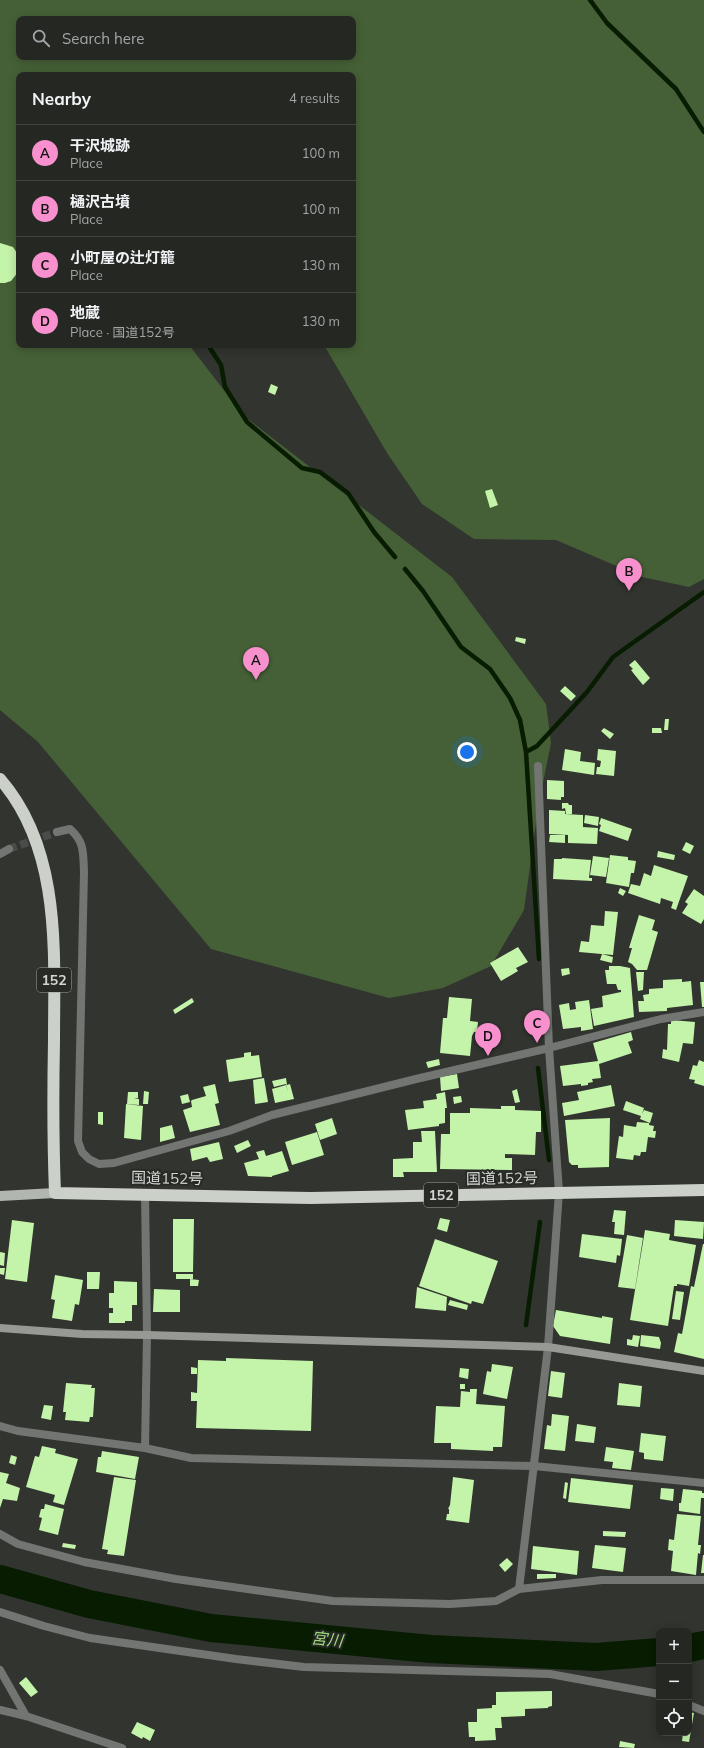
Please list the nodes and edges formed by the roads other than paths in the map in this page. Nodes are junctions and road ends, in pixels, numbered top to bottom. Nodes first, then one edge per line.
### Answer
1 (538, 766) dead end
2 (0, 779) edge
3 (57, 832) tunnel mouth
4 (9, 849) tunnel mouth
5 (0, 854) edge
6 (704, 1012) edge
7 (549, 1048) junction
8 (704, 1190) edge
9 (559, 1192) junction
10 (55, 1193) junction
11 (145, 1194) junction
12 (0, 1196) edge
13 (0, 1328) edge
14 (147, 1335) junction
15 (548, 1347) junction
16 (704, 1371) edge
17 (0, 1426) edge
18 (145, 1448) junction
19 (534, 1466) junction
20 (704, 1483) edge
21 (0, 1534) edge
22 (704, 1580) edge
23 (519, 1589) junction
24 (0, 1612) edge
25 (0, 1670) edge
26 (656, 1693) edge
27 (692, 1706) edge
28 (0, 1710) edge
29 (704, 1711) edge
30 (26, 1716) junction
31 (122, 1748) edge

1 - 7 street
2 - 10 highway, 152
3 - 7 street
4 - 5 street
6 - 7 street
7 - 9 street
8 - 9 highway, 国道152号 / 152
9 - 11 highway, 国道152号 / 152
9 - 15 street
10 - 11 highway, 国道152号 / 152
10 - 12 main road
11 - 14 street
13 - 14 street
14 - 15 street
14 - 18 street
15 - 16 street
15 - 19 street
17 - 18 street
18 - 19 street
19 - 20 street
19 - 23 street
21 - 23 street
22 - 23 street
24 - 26 street
25 - 30 street
27 - 29 street
28 - 30 street
30 - 31 street

